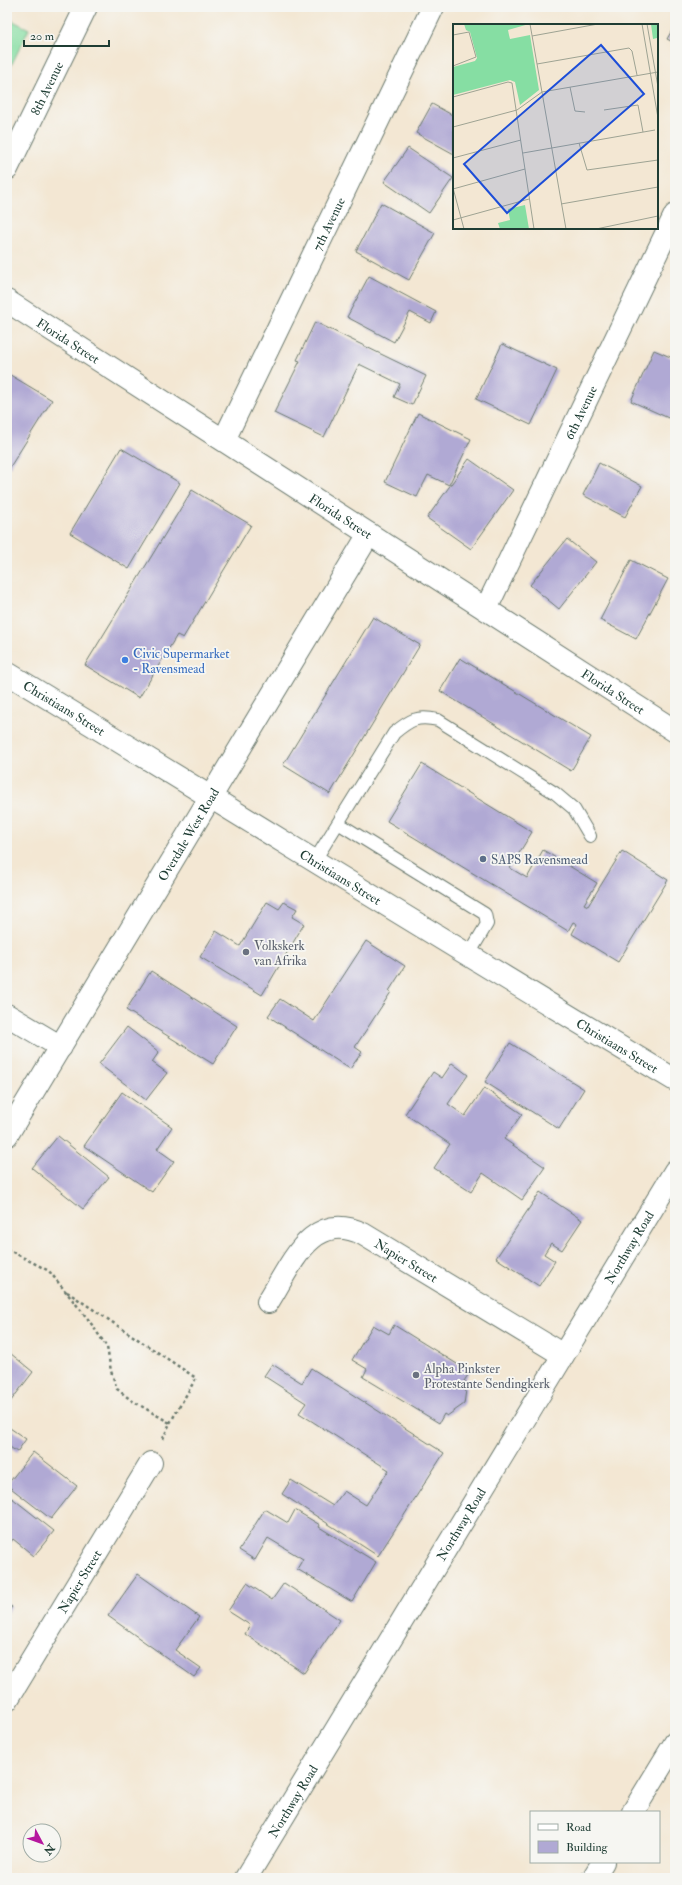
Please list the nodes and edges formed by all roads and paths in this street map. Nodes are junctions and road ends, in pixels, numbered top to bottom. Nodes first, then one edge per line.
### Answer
1 (86, 7) edge
2 (433, 7) edge
3 (7, 169) edge
4 (675, 216) edge
5 (7, 301) edge
6 (224, 440) junction
7 (369, 534) junction
8 (486, 609) junction
9 (7, 672) edge
10 (675, 731) edge
11 (212, 797) junction
12 (338, 823) junction
13 (590, 836) dead end
14 (315, 860) junction
15 (468, 956) junction
16 (7, 1015) edge
17 (61, 1047) junction
18 (675, 1080) edge
19 (7, 1135) edge
20 (675, 1171) edge
21 (7, 1249) edge
22 (63, 1289) junction
23 (268, 1302) dead end
24 (563, 1355) junction
25 (170, 1423) junction
26 (151, 1463) joint
27 (7, 1700) edge
28 (675, 1743) edge
29 (634, 1811) edge
30 (602, 1863) edge
31 (246, 1878) edge
32 (593, 1878) edge

1 - 3 street, 8th Avenue
2 - 6 street, 7th Avenue
4 - 8 street, 6th Avenue
5 - 6 street, Florida Street
6 - 7 street, Florida Street
7 - 8 street, Florida Street
7 - 11 street, Overdale West Road
8 - 10 street, Florida Street
9 - 11 street, Christiaans Street
11 - 14 street, Christiaans Street
11 - 17 street, Overdale West Road
12 - 13 lane
12 - 14 lane
12 - 15 lane
14 - 15 street, Christiaans Street
15 - 18 street, Christiaans Street
16 - 17 street
17 - 19 street, Overdale West Road
20 - 24 street, Northway Road
21 - 22 path
22 - 25 path
22 - 25 path
23 - 24 street, Napier Street
24 - 31 street, Northway Road
25 - 26 path
26 - 27 street, Napier Street
28 - 29 street
30 - 32 street

